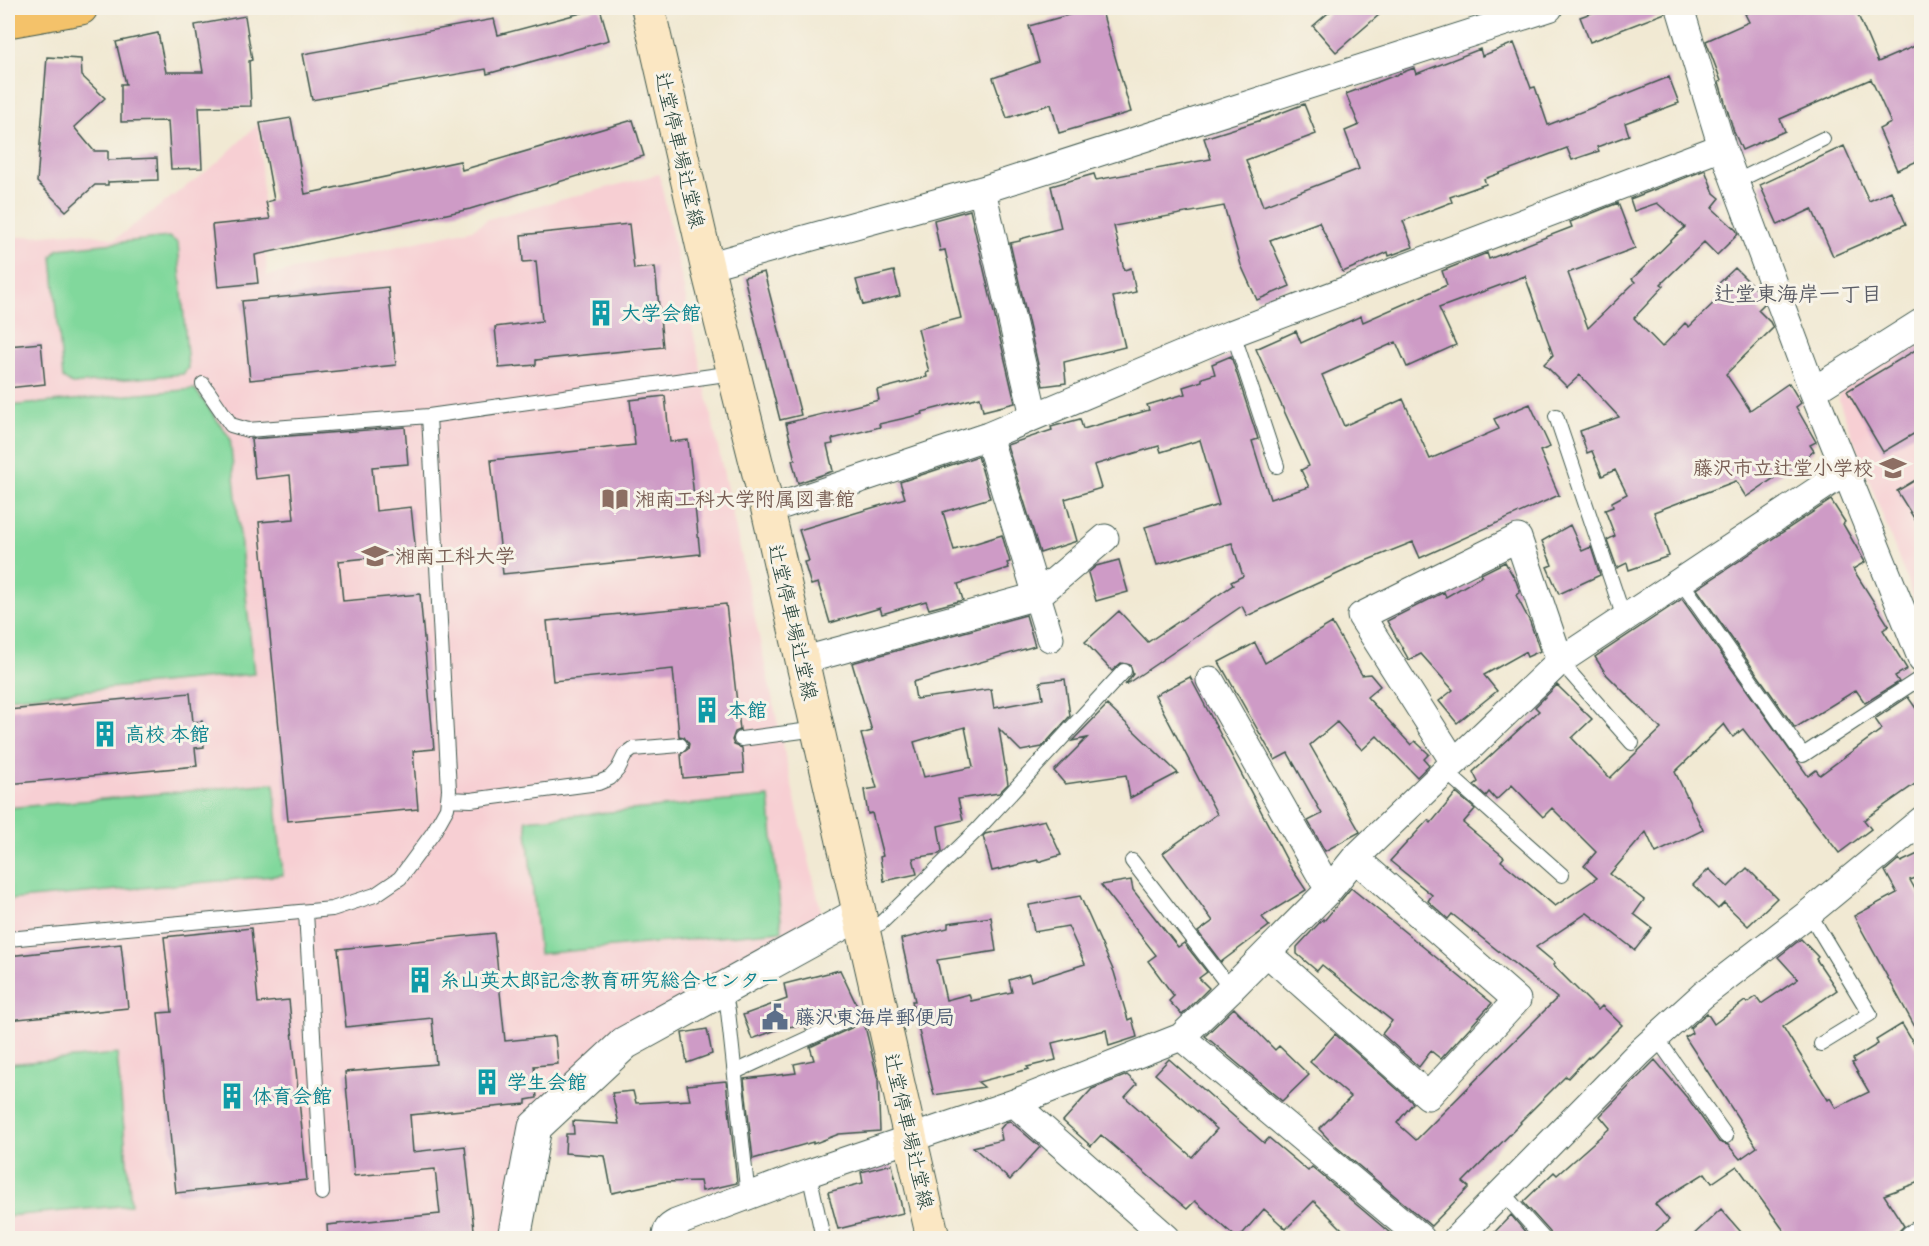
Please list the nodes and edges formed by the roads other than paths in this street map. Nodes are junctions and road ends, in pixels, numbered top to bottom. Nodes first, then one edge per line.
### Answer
1 (81, 8) edge
2 (648, 8) edge
3 (1548, 8) edge
4 (1680, 8) edge
5 (1511, 14) edge
6 (8, 21) edge
7 (1823, 139) dead end
8 (1722, 147) junction
9 (1735, 182) junction
10 (982, 190) junction
11 (707, 266) junction
12 (1922, 322) edge
13 (1233, 333) junction
14 (733, 373) junction
15 (202, 384) dead end
16 (1813, 391) junction
17 (1034, 416) junction
18 (1556, 416) dead end
19 (429, 417) junction
20 (988, 436) junction
21 (1277, 466) dead end
22 (1845, 472) junction
23 (768, 510) junction
24 (1105, 538) dead end
25 (1680, 580) junction
26 (1037, 596) junction
27 (1624, 618) junction
28 (1050, 638) dead end
29 (1560, 660) junction
30 (1922, 660) edge
31 (801, 661) junction
32 (1124, 671) dead end
33 (1922, 677) edge
34 (1210, 680) dead end
35 (818, 729) junction
36 (741, 739) dead end
37 (1632, 743) dead end
38 (680, 745) dead end
39 (1449, 767) junction
40 (448, 799) junction
41 (1922, 819) edge
42 (1355, 858) junction
43 (1132, 861) dead end
44 (1562, 875) dead end
45 (1329, 890) junction
46 (306, 912) junction
47 (1809, 913) junction
48 (861, 923) junction
49 (8, 939) edge
50 (1267, 953) junction
51 (724, 989) junction
52 (1231, 989) junction
53 (880, 1004) junction
54 (1181, 1037) junction
55 (1656, 1038) junction
56 (1821, 1044) dead end
57 (735, 1072) junction
58 (1014, 1103) junction
59 (1726, 1136) dead end
60 (911, 1138) junction
61 (809, 1173) junction
62 (1502, 1192) junction
63 (322, 1193) dead end
64 (748, 1197) junction
65 (1922, 1233) edge
66 (514, 1239) edge
67 (666, 1239) edge
68 (823, 1239) edge
69 (933, 1239) edge
70 (1167, 1239) edge
71 (1421, 1239) edge
72 (1458, 1239) edge
73 (1543, 1239) edge
74 (1913, 1239) edge

1 - 6 main road
2 - 11 main road, 辻堂停車場辻堂線
3 - 5 street
4 - 8 street
5 - 10 street
7 - 9 lane
8 - 9 street
8 - 13 street
9 - 16 street
10 - 11 street
10 - 17 street
11 - 14 main road, 辻堂停車場辻堂線
12 - 16 street
13 - 17 street
13 - 21 lane
14 - 19 lane
14 - 23 main road, 辻堂停車場辻堂線
15 - 19 lane
16 - 22 street
17 - 20 street
18 - 27 lane
19 - 40 lane
20 - 23 street
20 - 26 street
22 - 25 street
22 - 30 street
23 - 31 main road, 辻堂停車場辻堂線
24 - 26 street
25 - 27 street
25 - 33 lane
26 - 28 street
26 - 31 street
27 - 29 street
29 - 37 lane
29 - 39 street
29 - 39 street
31 - 35 main road, 辻堂停車場辻堂線
32 - 48 lane
34 - 45 street
35 - 36 lane
35 - 48 main road, 辻堂停車場辻堂線
38 - 40 lane
39 - 42 street
39 - 44 lane
40 - 46 lane
41 - 47 street
42 - 45 street
42 - 50 street
43 - 52 lane
45 - 50 street
46 - 49 lane
46 - 63 lane
47 - 55 street
47 - 56 lane
48 - 51 street
48 - 53 main road, 辻堂停車場辻堂線
50 - 52 street
51 - 57 lane
51 - 66 street
52 - 54 street
53 - 57 lane
53 - 60 main road, 辻堂停車場辻堂線
54 - 58 street
54 - 71 street
55 - 59 lane
55 - 62 street
57 - 64 lane
58 - 60 street
58 - 70 street
60 - 61 street
60 - 69 main road, 辻堂停車場辻堂線
61 - 64 street
61 - 68 lane
62 - 72 street
62 - 73 lane
64 - 67 street
65 - 74 street

